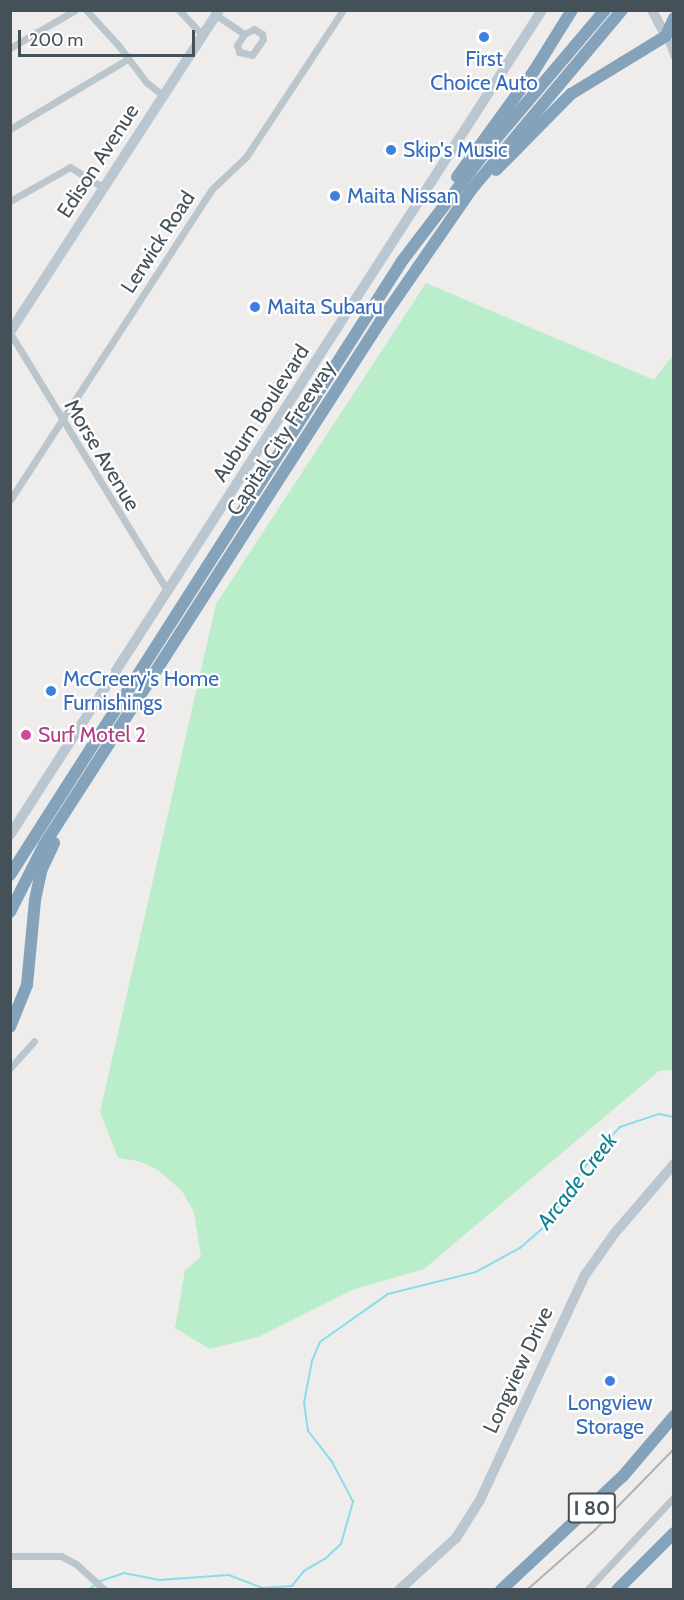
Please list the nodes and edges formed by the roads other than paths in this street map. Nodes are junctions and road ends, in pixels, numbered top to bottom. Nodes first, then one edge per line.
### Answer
1 (75, 10) edge
2 (86, 10) edge
3 (179, 10) edge
4 (343, 10) edge
5 (542, 10) edge
6 (572, 10) edge
7 (605, 10) edge
8 (622, 10) edge
9 (651, 10) edge
10 (218, 13) edge
11 (674, 18) edge
12 (244, 34) dead end
13 (203, 36) junction
14 (670, 40) edge
15 (10, 48) edge
16 (674, 57) edge
17 (128, 59) junction
18 (164, 96) junction
19 (10, 129) edge
20 (104, 188) junction
21 (471, 190) junction
22 (10, 201) edge
23 (402, 261) junction
24 (10, 333) edge
25 (62, 420) junction
26 (10, 500) edge
27 (168, 592) junction
28 (95, 764) junction
29 (10, 835) edge
30 (12, 870) edge
31 (10, 912) edge
32 (10, 1027) edge
33 (34, 1041) dead end
34 (10, 1068) edge
35 (674, 1164) edge
36 (674, 1416) edge
37 (674, 1497) edge
38 (674, 1533) edge
39 (10, 1556) edge
40 (105, 1590) edge
41 (399, 1590) edge
42 (501, 1590) edge
43 (587, 1590) edge
44 (617, 1590) edge

1 - 15 street
2 - 17 street
3 - 13 street
4 - 25 street, Lerwick Road
5 - 27 main road, Auburn Boulevard
6 - 23 highway
7 - 23 highway, Capital City Freeway
8 - 21 highway, Capital City Freeway
9 - 14 main road
10 - 12 street
10 - 13 main road, Edison Avenue
11 - 14 highway
13 - 18 main road, Edison Avenue
14 - 16 street
14 - 21 highway
17 - 18 street
17 - 19 street
18 - 20 main road, Edison Avenue
20 - 22 street
20 - 24 main road, Edison Avenue
21 - 28 highway, Capital City Freeway
23 - 30 highway, Capital City Freeway
24 - 25 street, Morse Avenue
25 - 26 street, Lerwick Road
25 - 27 street, Morse Avenue
27 - 29 main road, Auburn Boulevard
28 - 31 highway, Capital City Freeway
28 - 32 highway
33 - 34 street
35 - 41 main road, Longview Drive
36 - 42 highway, I 80
37 - 43 street
38 - 44 highway
39 - 40 street

